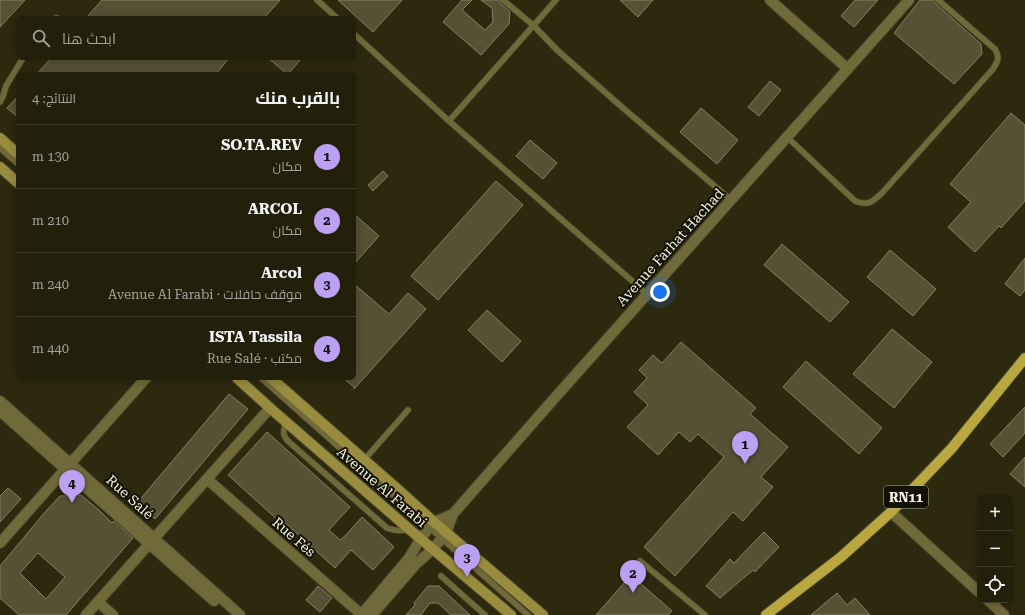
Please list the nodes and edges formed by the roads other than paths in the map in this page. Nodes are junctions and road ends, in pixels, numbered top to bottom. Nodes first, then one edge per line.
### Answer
1 (317, 0) edge
2 (503, 0) edge
3 (556, 0) edge
4 (770, 0) edge
5 (909, 0) edge
6 (938, 0) edge
7 (335, 16) edge
8 (534, 26) junction
9 (356, 36) edge
10 (22, 60) edge
11 (848, 69) junction
12 (3, 87) edge
13 (0, 102) edge
14 (449, 122) junction
15 (787, 137) junction
16 (0, 138) edge
17 (0, 149) edge
18 (16, 152) edge
19 (16, 163) edge
20 (0, 167) edge
21 (16, 181) edge
22 (731, 200) junction
23 (647, 294) junction
24 (1025, 358) edge
25 (144, 380) edge
26 (239, 380) edge
27 (262, 380) edge
28 (273, 380) edge
29 (0, 401) edge
30 (270, 408) junction
31 (408, 410) dead end
32 (0, 411) edge
33 (364, 460) junction
34 (68, 466) junction
35 (207, 479) junction
36 (891, 512) junction
37 (453, 514) junction
38 (432, 526) junction
39 (443, 536) junction
40 (421, 538) junction
41 (152, 541) junction
42 (0, 543) edge
43 (433, 549) junction
44 (640, 561) dead end
45 (441, 576) dead end
46 (977, 590) edge
47 (98, 602) junction
48 (991, 603) edge
49 (86, 615) edge
50 (113, 615) edge
51 (231, 615) edge
52 (240, 615) edge
53 (361, 615) edge
54 (372, 615) edge
55 (485, 615) edge
56 (511, 615) edge
57 (524, 615) edge
58 (528, 615) edge
59 (543, 615) edge
60 (705, 615) edge
61 (766, 615) edge
62 (1004, 615) edge

1 - 7 lane
2 - 8 lane
3 - 8 lane
4 - 11 street
5 - 11 street, Avenue Farhat Hachad
6 - 15 lane
8 - 14 lane
8 - 22 lane
9 - 14 lane
10 - 12 lane
11 - 15 street, Avenue Farhat Hachad
12 - 13 lane
14 - 23 lane
15 - 22 street, Avenue Farhat Hachad
16 - 18 street
17 - 19 lane
20 - 21 street
22 - 23 street, Avenue Farhat Hachad
23 - 37 street, Avenue Farhat Hachad
24 - 36 main road, RN11
25 - 34 street
26 - 30 street, Avenue Al Farabi
27 - 38 lane
28 - 33 street, Avenue Al Farabi
29 - 34 street, Rue Salé
30 - 35 street
30 - 40 street, Avenue Al Farabi
31 - 33 lane
32 - 34 street, Rue Salé
33 - 38 street, Avenue Al Farabi
34 - 41 street, Rue Salé
34 - 42 street
35 - 41 street
35 - 53 street, Rue Fés
36 - 46 street
36 - 61 main road, RN11
37 - 38 street, Avenue Farhat Hachad
37 - 39 street, Avenue Farhat Hachad
38 - 39 street, Avenue Al Farabi
38 - 40 street, Avenue Farhat Hachad
39 - 43 street, Avenue Farhat Hachad
39 - 57 lane
39 - 58 lane
39 - 59 street, Avenue Al Farabi
40 - 43 street, Avenue Al Farabi
40 - 53 street, Avenue Farhat Hachad
41 - 47 street
41 - 51 street, Rue Salé
41 - 52 street, Rue Salé
43 - 54 street, Avenue Farhat Hachad
43 - 56 street, Avenue Al Farabi
44 - 60 lane
45 - 55 lane
47 - 49 street
47 - 50 street
48 - 62 street

